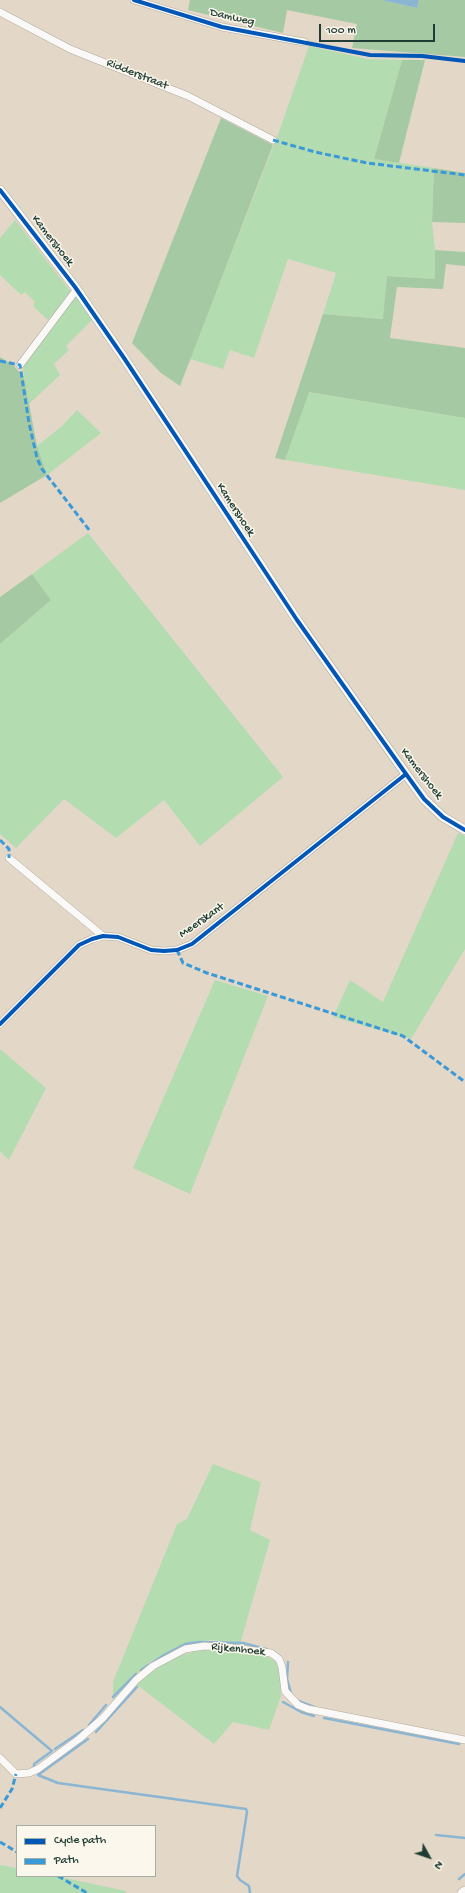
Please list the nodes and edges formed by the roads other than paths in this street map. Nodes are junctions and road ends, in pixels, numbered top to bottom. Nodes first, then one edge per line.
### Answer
1 (134, 0) edge
2 (0, 12) edge
3 (304, 42) dead end
4 (273, 140) dead end
5 (0, 190) edge
6 (77, 289) junction
7 (20, 365) dead end
8 (406, 774) junction
9 (465, 830) edge
10 (9, 858) dead end
11 (103, 936) junction
12 (0, 1024) edge
13 (465, 1740) edge
14 (0, 1758) edge
15 (465, 1891) edge
16 (462, 1893) edge

1 - 3 street, Damweg
2 - 4 street, Ridderstraat
5 - 6 street, Kamershoek
6 - 7 street
6 - 8 street, Kamershoek
8 - 9 street, Kamershoek
8 - 11 street, Meerskant
10 - 11 street
11 - 12 street, Meerskant
13 - 14 street, Rijkenhoek
15 - 16 street

